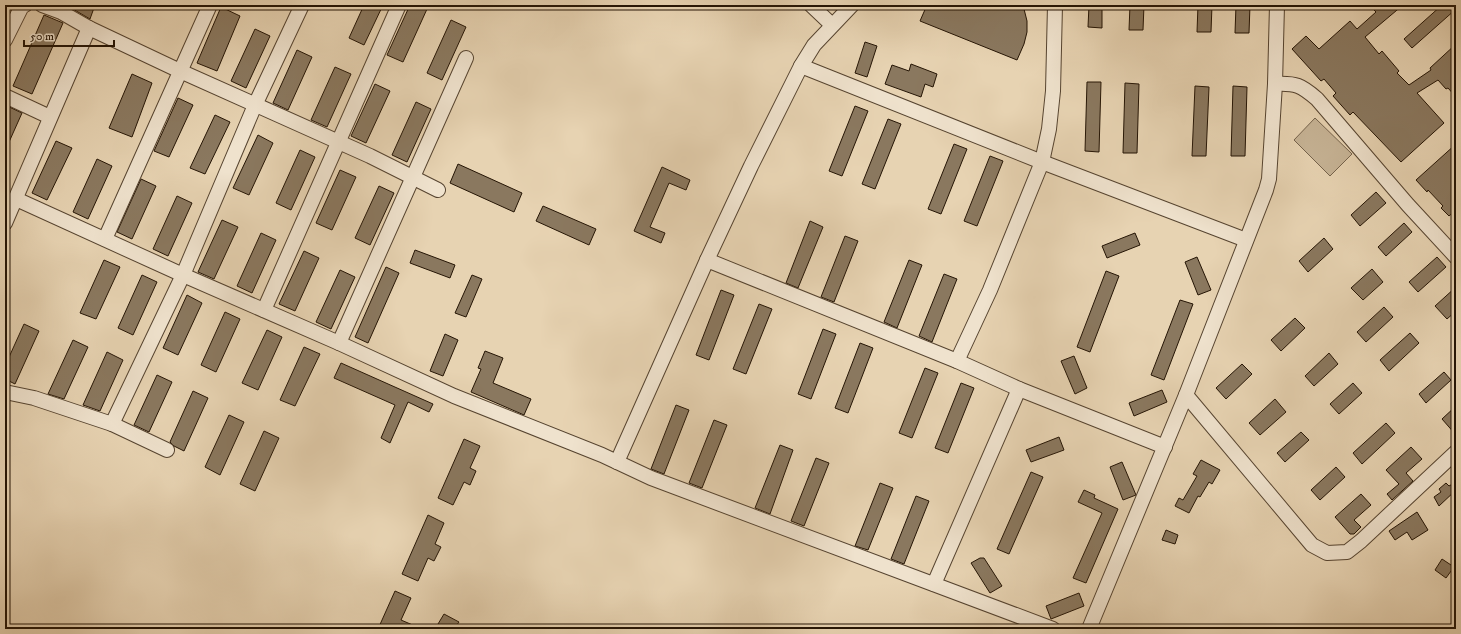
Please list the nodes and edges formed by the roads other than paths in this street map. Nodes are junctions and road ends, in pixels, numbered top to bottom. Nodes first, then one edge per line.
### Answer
1 (25, 5) edge
2 (42, 5) edge
3 (210, 5) edge
4 (302, 5) edge
5 (399, 5) edge
6 (811, 5) edge
7 (852, 5) edge
8 (1055, 5) edge
9 (1277, 5) edge
10 (832, 25) junction
11 (89, 28) junction
12 (5, 40) edge
13 (466, 58) dead end
14 (801, 66) junction
15 (180, 71) junction
16 (1275, 84) junction
17 (5, 96) edge
18 (255, 105) junction
19 (50, 117) junction
20 (338, 141) junction
21 (1042, 162) junction
22 (412, 178) junction
23 (438, 190) dead end
24 (12, 200) edge
25 (5, 223) edge
26 (105, 239) junction
27 (1246, 240) junction
28 (1456, 257) edge
29 (707, 260) junction
30 (183, 275) junction
31 (264, 310) junction
32 (339, 342) junction
33 (957, 362) junction
34 (1018, 389) junction
35 (5, 392) edge
36 (1186, 395) junction
37 (112, 424) junction
38 (1165, 448) junction
39 (167, 450) dead end
40 (1456, 452) edge
41 (617, 462) junction
42 (934, 584) junction
43 (1053, 629) edge
44 (1089, 629) edge

1 - 12 street
2 - 11 street
3 - 15 street
4 - 18 street
5 - 20 street
6 - 10 street
7 - 10 street
8 - 21 street
9 - 16 street
10 - 14 street
11 - 15 street
11 - 19 street
13 - 22 street
14 - 21 street
14 - 29 street
15 - 18 street
15 - 26 street
16 - 27 street
16 - 28 street
17 - 19 street
18 - 20 street
18 - 30 street
19 - 24 street
20 - 22 street
20 - 31 street
21 - 27 street
21 - 33 street
22 - 23 street
22 - 32 street
24 - 25 street
24 - 26 street
26 - 30 street
27 - 36 street
29 - 33 street
29 - 41 street
30 - 31 street
30 - 37 street
31 - 32 street
32 - 41 street
33 - 34 street
34 - 38 street
34 - 42 street
35 - 37 street
36 - 38 street
36 - 40 street
37 - 39 street
38 - 44 street
41 - 42 street
42 - 43 street

